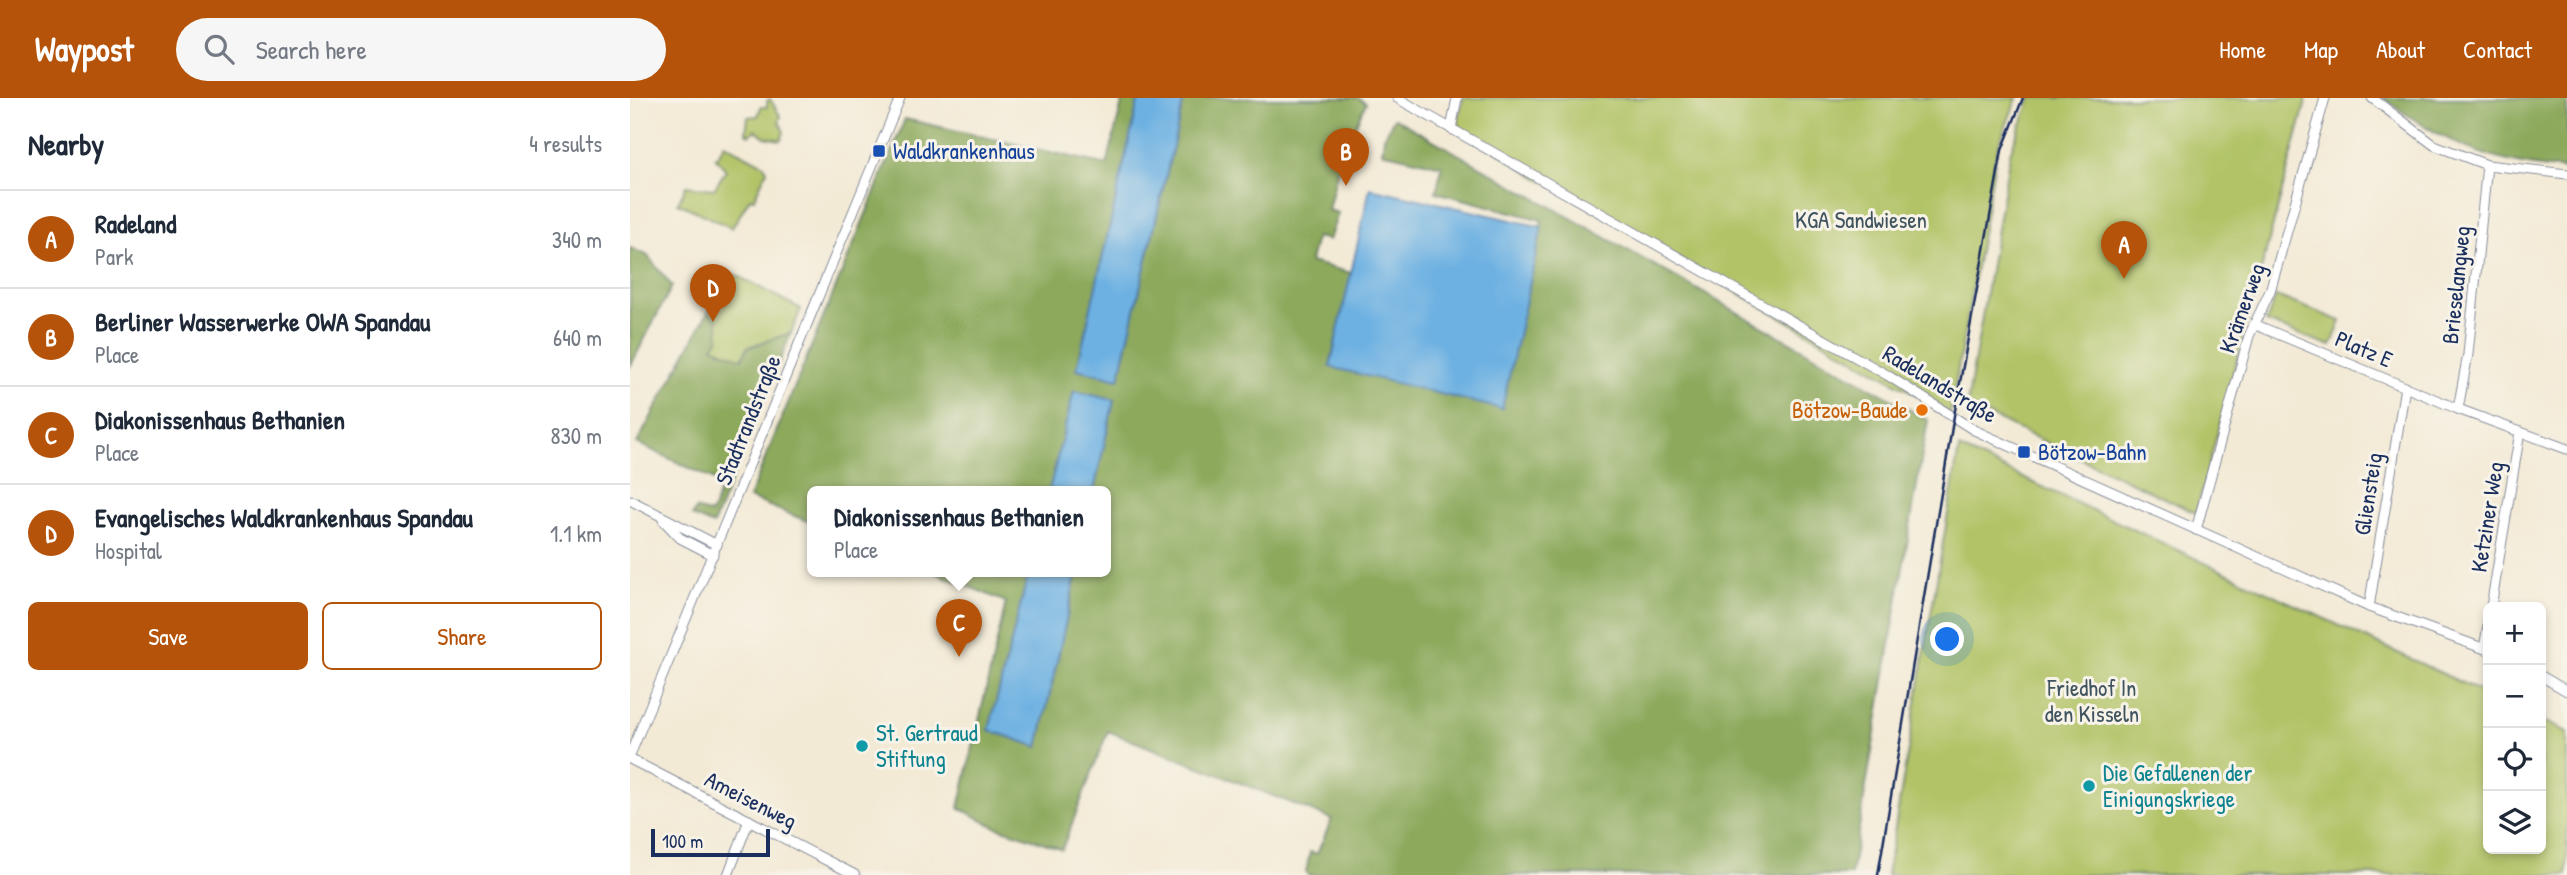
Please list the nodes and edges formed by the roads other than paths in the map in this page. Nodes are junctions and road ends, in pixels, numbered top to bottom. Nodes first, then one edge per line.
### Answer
1 (900, 98) edge
2 (1397, 98) edge
3 (1457, 98) edge
4 (2325, 98) edge
5 (2372, 98) edge
6 (1451, 129) junction
7 (2487, 165) junction
8 (2567, 174) edge
9 (2256, 325) junction
10 (2405, 387) junction
11 (2458, 409) junction
12 (2520, 432) junction
13 (2567, 449) edge
14 (630, 500) edge
15 (2196, 530) junction
16 (715, 550) junction
17 (2492, 602) edge
18 (2369, 607) junction
19 (2483, 648) edge
20 (2546, 679) edge
21 (2567, 691) edge
22 (630, 757) edge
23 (749, 820) junction
24 (729, 875) edge
25 (855, 875) edge

1 - 16 street, Stadtrandstraße
2 - 6 street, Radelandstraße
3 - 6 street
4 - 9 street, Krämerweg
5 - 7 street
6 - 15 street, Radelandstraße
7 - 8 street
7 - 11 street, Brieselangweg
9 - 10 street, Platz E
9 - 15 street, Krämerweg
10 - 11 street, Platz E
10 - 18 street, Gliensteig
11 - 12 street, Platz E
12 - 13 street, Platz E
12 - 17 street, Ketziner Weg
14 - 16 street
15 - 18 street, Radelandstraße
16 - 22 street, Stadtrandstraße
18 - 19 street, Radelandstraße
20 - 21 street
22 - 23 street, Ameisenweg
23 - 24 street
23 - 25 street, Ameisenweg

